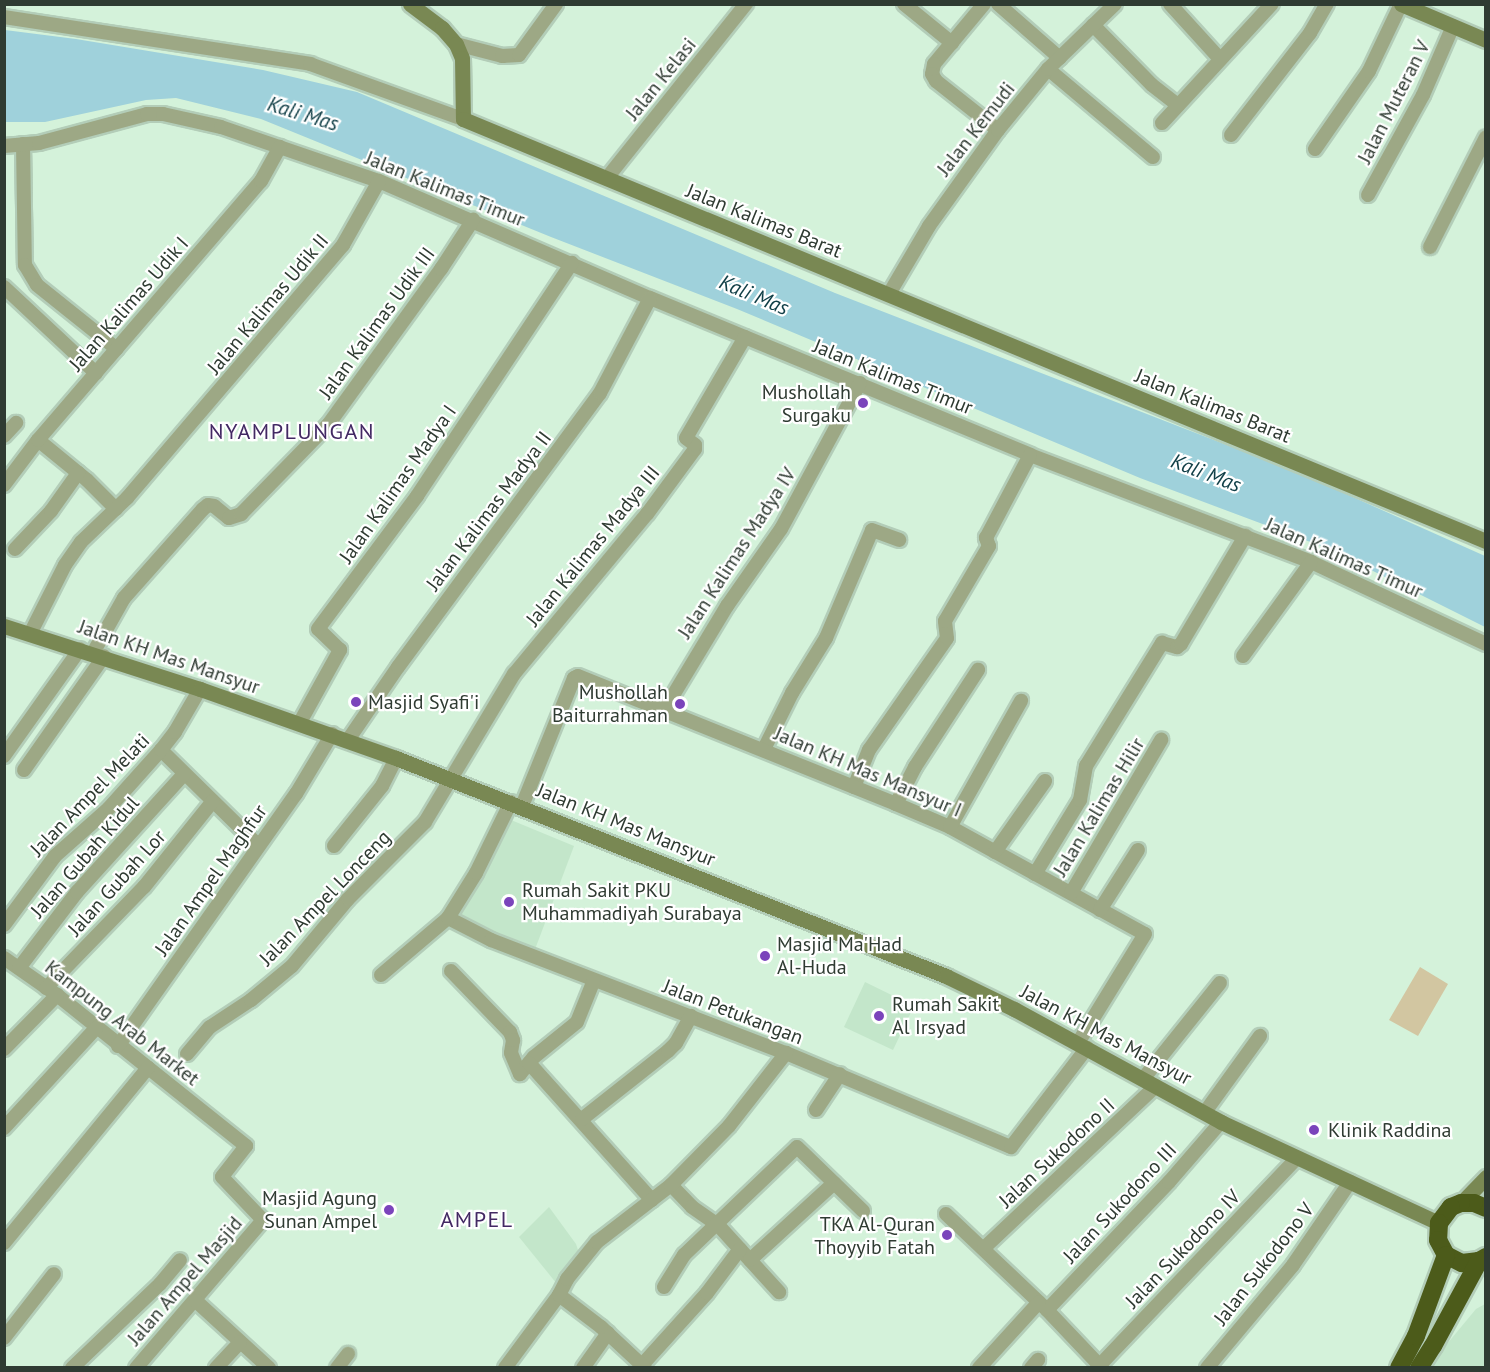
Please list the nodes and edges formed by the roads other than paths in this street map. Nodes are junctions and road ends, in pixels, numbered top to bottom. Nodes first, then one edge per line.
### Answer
1 (410, 4) edge
2 (556, 4) edge
3 (746, 4) edge
4 (904, 4) edge
5 (984, 4) edge
6 (998, 4) edge
7 (1115, 4) edge
8 (1170, 4) edge
9 (1272, 4) edge
10 (1327, 4) edge
11 (1401, 4) edge
12 (1426, 9) edge
13 (4, 17) edge
14 (1093, 25) junction
15 (1453, 26) junction
16 (1485, 40) edge
17 (951, 43) junction
18 (456, 44) junction
19 (1060, 58) junction
20 (1220, 59) junction
21 (1048, 69) junction
22 (1178, 105) junction
23 (463, 119) junction
24 (1162, 123) dead end
25 (998, 130) junction
26 (1231, 135) dead end
27 (1485, 137) edge
28 (23, 144) junction
29 (4, 146) edge
30 (280, 147) junction
31 (1315, 149) dead end
32 (1153, 157) dead end
33 (607, 178) junction
34 (379, 181) junction
35 (1368, 195) dead end
36 (472, 220) junction
37 (1430, 247) dead end
38 (572, 263) junction
39 (5, 290) edge
40 (889, 294) junction
41 (650, 298) junction
42 (745, 338) junction
43 (117, 349) junction
44 (96, 373) junction
45 (860, 383) junction
46 (16, 423) dead end
47 (4, 436) edge
48 (38, 440) junction
49 (1030, 455) junction
50 (78, 472) junction
51 (4, 485) edge
52 (116, 509) junction
53 (1245, 536) junction
54 (899, 540) dead end
55 (1485, 541) edge
56 (15, 549) dead end
57 (1311, 562) junction
58 (4, 626) edge
59 (30, 634) junction
60 (1485, 644) edge
61 (92, 653) junction
62 (1243, 656) dead end
63 (978, 670) dead end
64 (200, 688) junction
65 (1021, 700) dead end
66 (663, 712) junction
67 (299, 724) junction
68 (332, 734) junction
69 (348, 740) junction
70 (1161, 740) dead end
71 (764, 749) junction
72 (161, 750) junction
73 (4, 756) edge
74 (396, 758) junction
75 (24, 770) dead end
76 (184, 774) junction
77 (450, 778) junction
78 (1045, 781) dead end
79 (854, 787) junction
80 (213, 801) junction
81 (516, 804) junction
82 (896, 804) junction
83 (950, 826) junction
84 (258, 845) junction
85 (334, 846) dead end
86 (1138, 850) dead end
87 (995, 852) junction
88 (1035, 874) junction
89 (1071, 893) junction
90 (1100, 910) junction
91 (448, 918) junction
92 (4, 925) edge
93 (10, 966) edge
94 (452, 971) dead end
95 (381, 975) dead end
96 (594, 980) junction
97 (1220, 983) dead end
98 (51, 992) junction
99 (692, 1016) junction
100 (96, 1028) junction
101 (1260, 1036) dead end
102 (1083, 1045) junction
103 (118, 1046) junction
104 (4, 1048) edge
105 (187, 1053) dead end
106 (786, 1053) junction
107 (529, 1062) junction
108 (148, 1068) junction
109 (840, 1074) junction
110 (1150, 1083) junction
111 (816, 1110) dead end
112 (1205, 1112) junction
113 (582, 1119) junction
114 (1221, 1122) junction
115 (4, 1128) edge
116 (1297, 1158) junction
117 (1485, 1177) edge
118 (1350, 1182) junction
119 (834, 1184) junction
120 (671, 1185) junction
121 (652, 1200) junction
122 (1461, 1203) junction
123 (1485, 1208) edge
124 (863, 1211) dead end
125 (946, 1214) dead end
126 (264, 1220) joint
127 (1439, 1223) junction
128 (718, 1226) junction
129 (4, 1243) edge
130 (984, 1248) junction
131 (740, 1249) junction
132 (1446, 1255) junction
133 (1482, 1259) edge
134 (180, 1260) dead end
135 (750, 1260) junction
136 (54, 1274) dead end
137 (664, 1287) dead end
138 (779, 1292) dead end
139 (559, 1295) junction
140 (196, 1301) junction
141 (1043, 1306) junction
142 (608, 1333) junction
143 (4, 1338) edge
144 (240, 1342) junction
145 (348, 1354) dead end
146 (79, 1365) edge
147 (644, 1366) edge
148 (1100, 1366) edge
149 (136, 1368) edge
150 (216, 1368) edge
151 (269, 1368) edge
152 (337, 1368) edge
153 (505, 1368) edge
154 (583, 1368) edge
155 (979, 1368) edge
156 (1207, 1368) edge
157 (1399, 1368) edge
158 (1419, 1368) edge

1 - 18 street
2 - 18 street
3 - 33 street, Jalan Kelasi
4 - 17 street
5 - 17 street
6 - 19 street
7 - 14 street, Jalan Kemudi
8 - 20 street
9 - 20 street
10 - 26 street
11 - 12 street
11 - 31 street
12 - 15 street
13 - 23 street, Jalan Kalimas Barat
14 - 19 street, Jalan Kemudi
14 - 22 street
15 - 16 street
15 - 35 street, Jalan Muteran V
17 - 25 street
18 - 23 street
19 - 21 street, Jalan Kemudi
20 - 22 street
21 - 25 street, Jalan Kemudi
21 - 32 street
22 - 24 street
23 - 33 street, Jalan Kalimas Barat
25 - 40 street, Jalan Kemudi
27 - 37 street
28 - 29 street, Jalan Kalimas Timur
28 - 30 street, Jalan Kalimas Timur
28 - 43 street
30 - 34 street, Jalan Kalimas Timur
30 - 43 street, Jalan Kalimas Udik I
33 - 40 street, Jalan Kalimas Barat
34 - 36 street, Jalan Kalimas Timur
34 - 52 street, Jalan Kalimas Udik II
36 - 38 street, Jalan Kalimas Timur
36 - 61 street, Jalan Kalimas Udik III
38 - 41 street, Jalan Kalimas Timur
38 - 67 street, Jalan Kalimas Madya I
39 - 44 street
40 - 55 street, Jalan Kalimas Barat
41 - 42 street, Jalan Kalimas Timur
41 - 69 street, Jalan Kalimas Madya II
42 - 45 street, Jalan Kalimas Timur
42 - 77 street, Jalan Kalimas Madya III
43 - 44 street, Jalan Kalimas Udik I
44 - 48 street, Jalan Kalimas Udik I
45 - 49 street, Jalan Kalimas Timur
45 - 66 street, Jalan Kalimas Madya IV
46 - 47 street
48 - 50 street
48 - 51 street, Jalan Kalimas Udik I
49 - 53 street, Jalan Kalimas Timur
49 - 79 street
50 - 52 street
50 - 56 street
52 - 59 street, Jalan Kalimas Udik II
53 - 57 street, Jalan Kalimas Timur
53 - 88 street
54 - 71 street
57 - 60 street, Jalan Kalimas Timur
57 - 62 street
58 - 59 street, Jalan KH Mas Mansyur
59 - 61 street, Jalan KH Mas Mansyur
61 - 64 street, Jalan KH Mas Mansyur
61 - 73 street
61 - 75 street
63 - 82 street
64 - 67 street, Jalan KH Mas Mansyur
64 - 72 street, Jalan Ampel Melati
65 - 83 street
66 - 71 street, Jalan KH Mas Mansyur I
66 - 81 street, Jalan KH Mas Mansyur I
67 - 68 street, Jalan KH Mas Mansyur
68 - 69 street, Jalan KH Mas Mansyur
68 - 84 street, Jalan Ampel Maghfur
69 - 74 street, Jalan KH Mas Mansyur
70 - 89 street, Jalan Kalimas Hilir
71 - 79 street, Jalan KH Mas Mansyur I
72 - 76 street
72 - 92 street, Jalan Ampel Melati
74 - 77 street, Jalan KH Mas Mansyur
74 - 85 street
76 - 80 street
76 - 93 street, Jalan Gubah Kidul
77 - 81 street, Jalan KH Mas Mansyur
77 - 105 street, Jalan Ampel Lonceng
78 - 87 street
79 - 82 street, Jalan KH Mas Mansyur I
80 - 84 street
80 - 98 street, Jalan Gubah Lor
81 - 91 street
81 - 102 street, Jalan KH Mas Mansyur
82 - 83 street, Jalan KH Mas Mansyur I
83 - 87 street, Jalan KH Mas Mansyur I
84 - 103 street, Jalan Ampel Maghfur
86 - 90 street
87 - 88 street, Jalan KH Mas Mansyur I
88 - 89 street, Jalan KH Mas Mansyur I
89 - 90 street, Jalan KH Mas Mansyur I
90 - 102 street, Jalan KH Mas Mansyur I
91 - 95 street
91 - 96 street, Jalan Petukangan
93 - 98 street, Kampung Arab Market
94 - 107 street
96 - 99 street, Jalan Petukangan
96 - 107 street
97 - 110 street, Jalan Sukodono II
98 - 100 street, Kampung Arab Market
98 - 104 street, Jalan Gubah Lor
99 - 106 street, Jalan Petukangan
99 - 113 street
100 - 103 street, Kampung Arab Market
100 - 115 street
101 - 112 street
102 - 109 street, Jalan Petukangan
102 - 110 street, Jalan KH Mas Mansyur
103 - 108 street, Kampung Arab Market
106 - 109 street, Jalan Petukangan
106 - 120 street
107 - 113 street
108 - 126 street, Kampung Arab Market
108 - 129 street
109 - 111 street
110 - 112 street, Jalan KH Mas Mansyur
110 - 130 street, Jalan Sukodono II
112 - 114 street, Jalan KH Mas Mansyur
113 - 121 street
114 - 116 street, Jalan KH Mas Mansyur
114 - 141 street, Jalan Sukodono III
116 - 118 street, Jalan KH Mas Mansyur
116 - 148 street, Jalan Sukodono IV
117 - 122 street
118 - 127 street, Jalan KH Mas Mansyur
118 - 156 street, Jalan Sukodono V
119 - 124 street
119 - 128 street
119 - 135 street
120 - 121 street
120 - 128 street
121 - 139 street
122 - 123 highway
122 - 127 highway
125 - 130 street
126 - 140 street, Jalan Ampel Masjid
127 - 132 highway
128 - 131 street
128 - 137 street
130 - 141 street
131 - 135 street
131 - 147 street
132 - 133 highway
132 - 157 highway
133 - 158 highway
134 - 146 street
135 - 138 street
136 - 143 street
139 - 142 street
139 - 153 street
140 - 144 street
140 - 149 street, Jalan Ampel Masjid
141 - 148 street
141 - 155 street, Jalan Sukodono III
142 - 147 street
142 - 154 street
144 - 150 street
144 - 151 street
145 - 152 street

